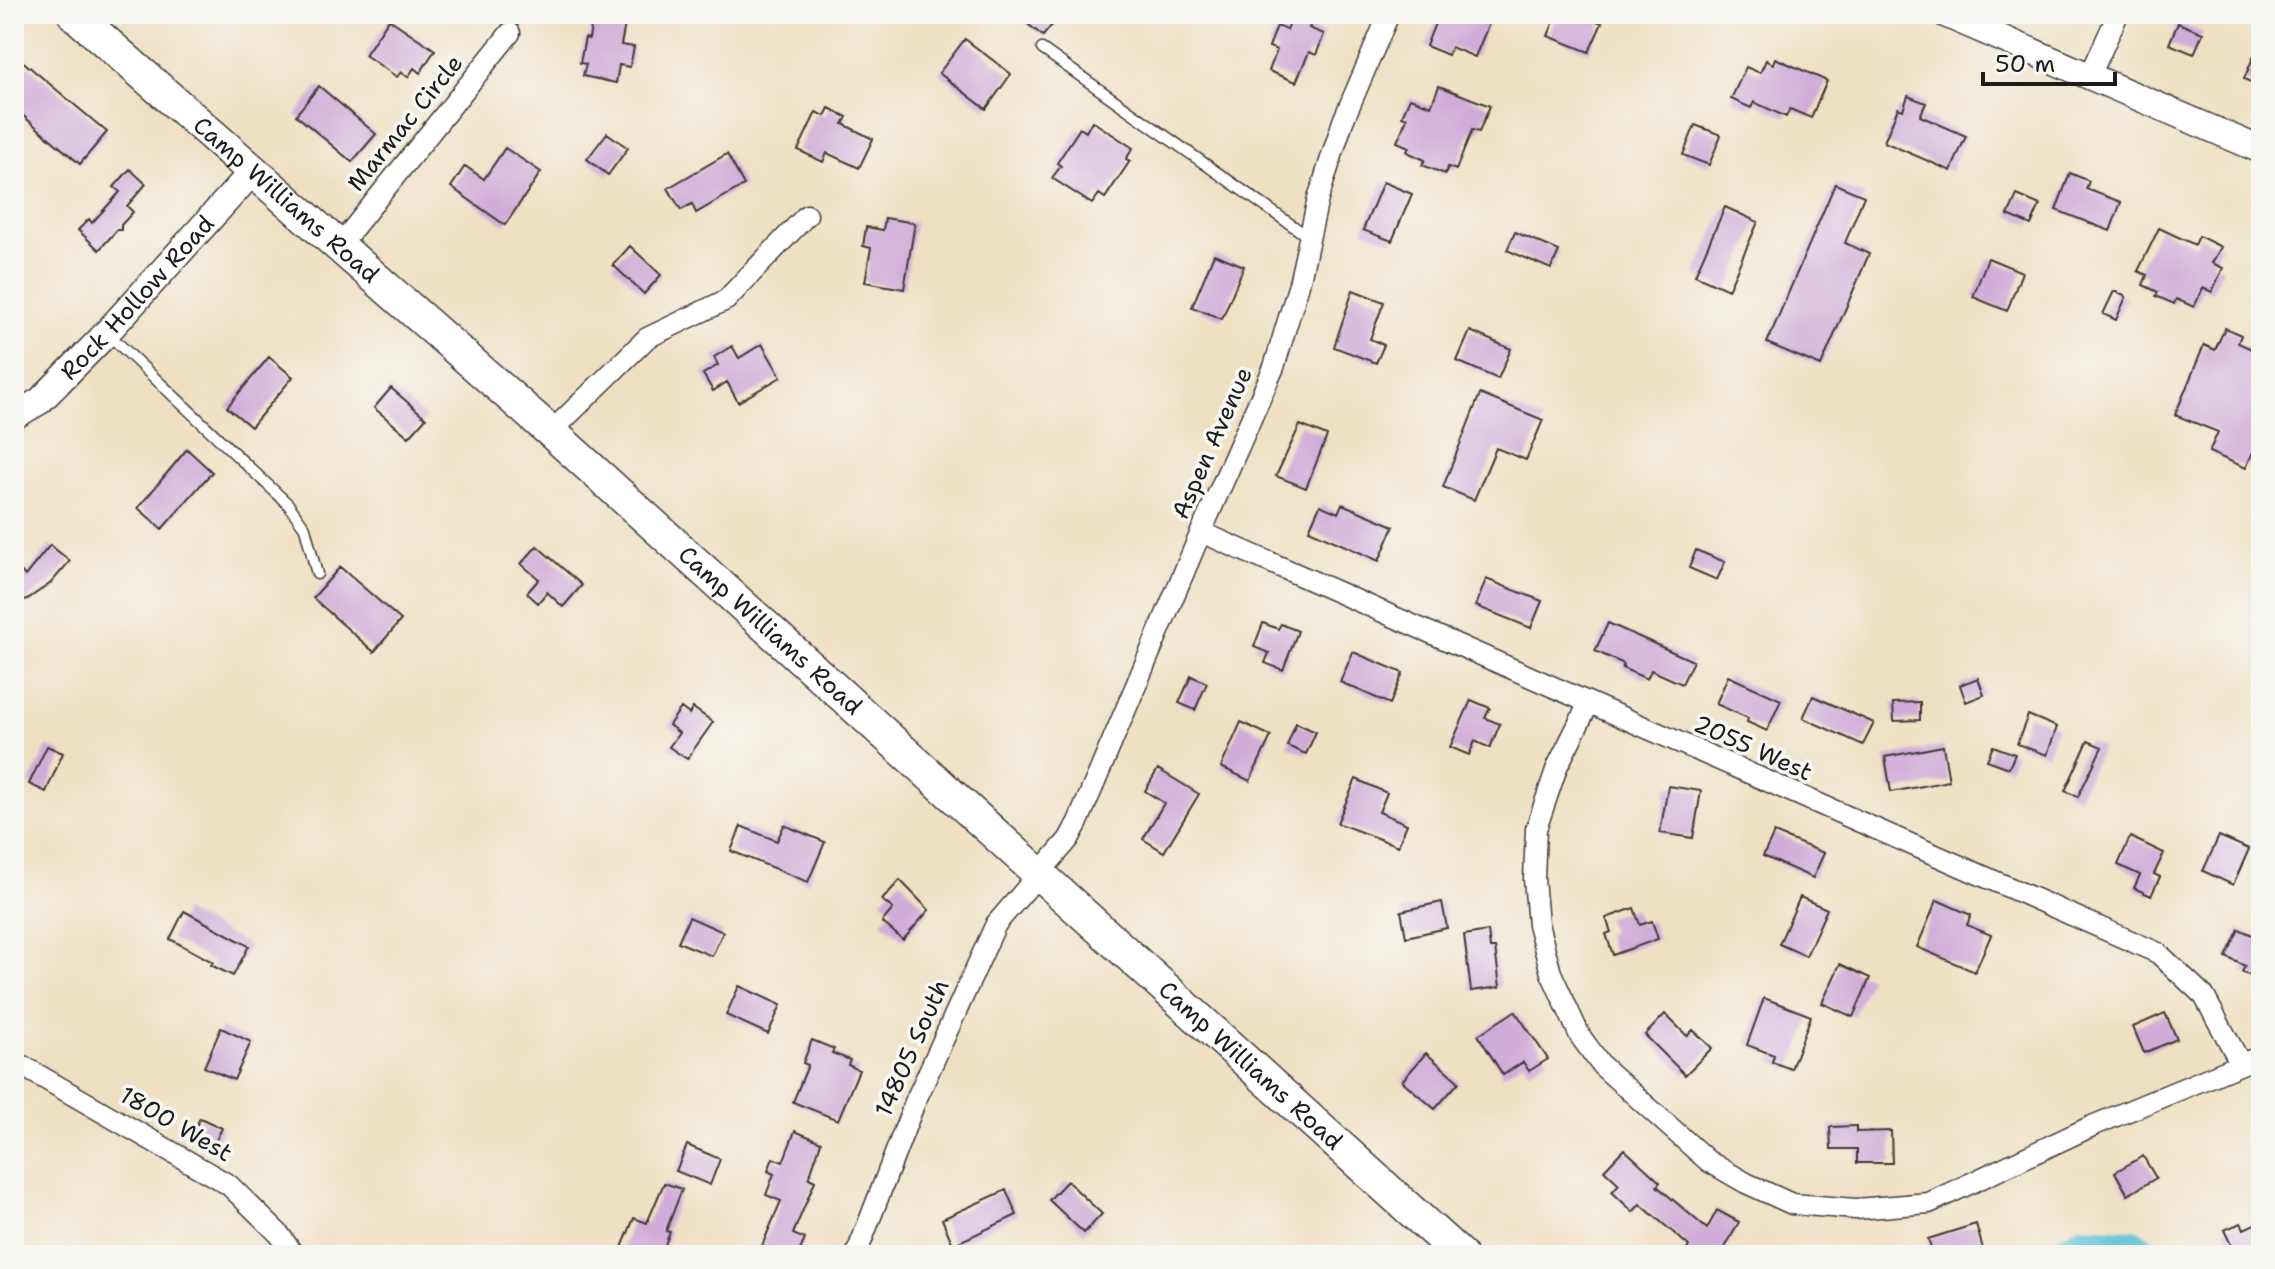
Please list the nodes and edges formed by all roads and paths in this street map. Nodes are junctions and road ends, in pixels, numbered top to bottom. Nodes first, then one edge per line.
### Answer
1 (74, 14) edge
2 (1389, 14) edge
3 (1945, 14) edge
4 (2118, 14) edge
5 (510, 33) dead end
6 (1042, 49) dead end
7 (2089, 78) junction
8 (2261, 150) edge
9 (254, 170) junction
10 (807, 215) dead end
11 (1310, 238) junction
12 (340, 245) junction
13 (106, 333) junction
14 (14, 416) edge
15 (551, 432) junction
16 (1201, 532) junction
17 (317, 574) dead end
18 (1588, 705) junction
19 (1039, 874) junction
20 (2261, 1056) edge
21 (14, 1061) edge
22 (2241, 1064) junction
23 (294, 1255) edge
24 (856, 1255) edge
25 (1460, 1255) edge

1 - 9 main road, Camp Williams Road
2 - 11 street, Aspen Avenue
3 - 7 street
4 - 7 street
5 - 12 street, Marmac Circle
6 - 11 lane
7 - 8 street
9 - 12 main road, Camp Williams Road
9 - 13 street, Rock Hollow Road
10 - 15 street
11 - 16 street, Aspen Avenue
12 - 15 main road, Camp Williams Road
13 - 14 street, Rock Hollow Road
13 - 17 lane
15 - 19 main road, Camp Williams Road
16 - 18 street, 2055 West
16 - 19 street, Aspen Avenue
18 - 22 street, 2055 West
18 - 22 street
19 - 24 street, 14805 South
19 - 25 main road, Camp Williams Road
20 - 22 street
21 - 23 street, 1800 West

